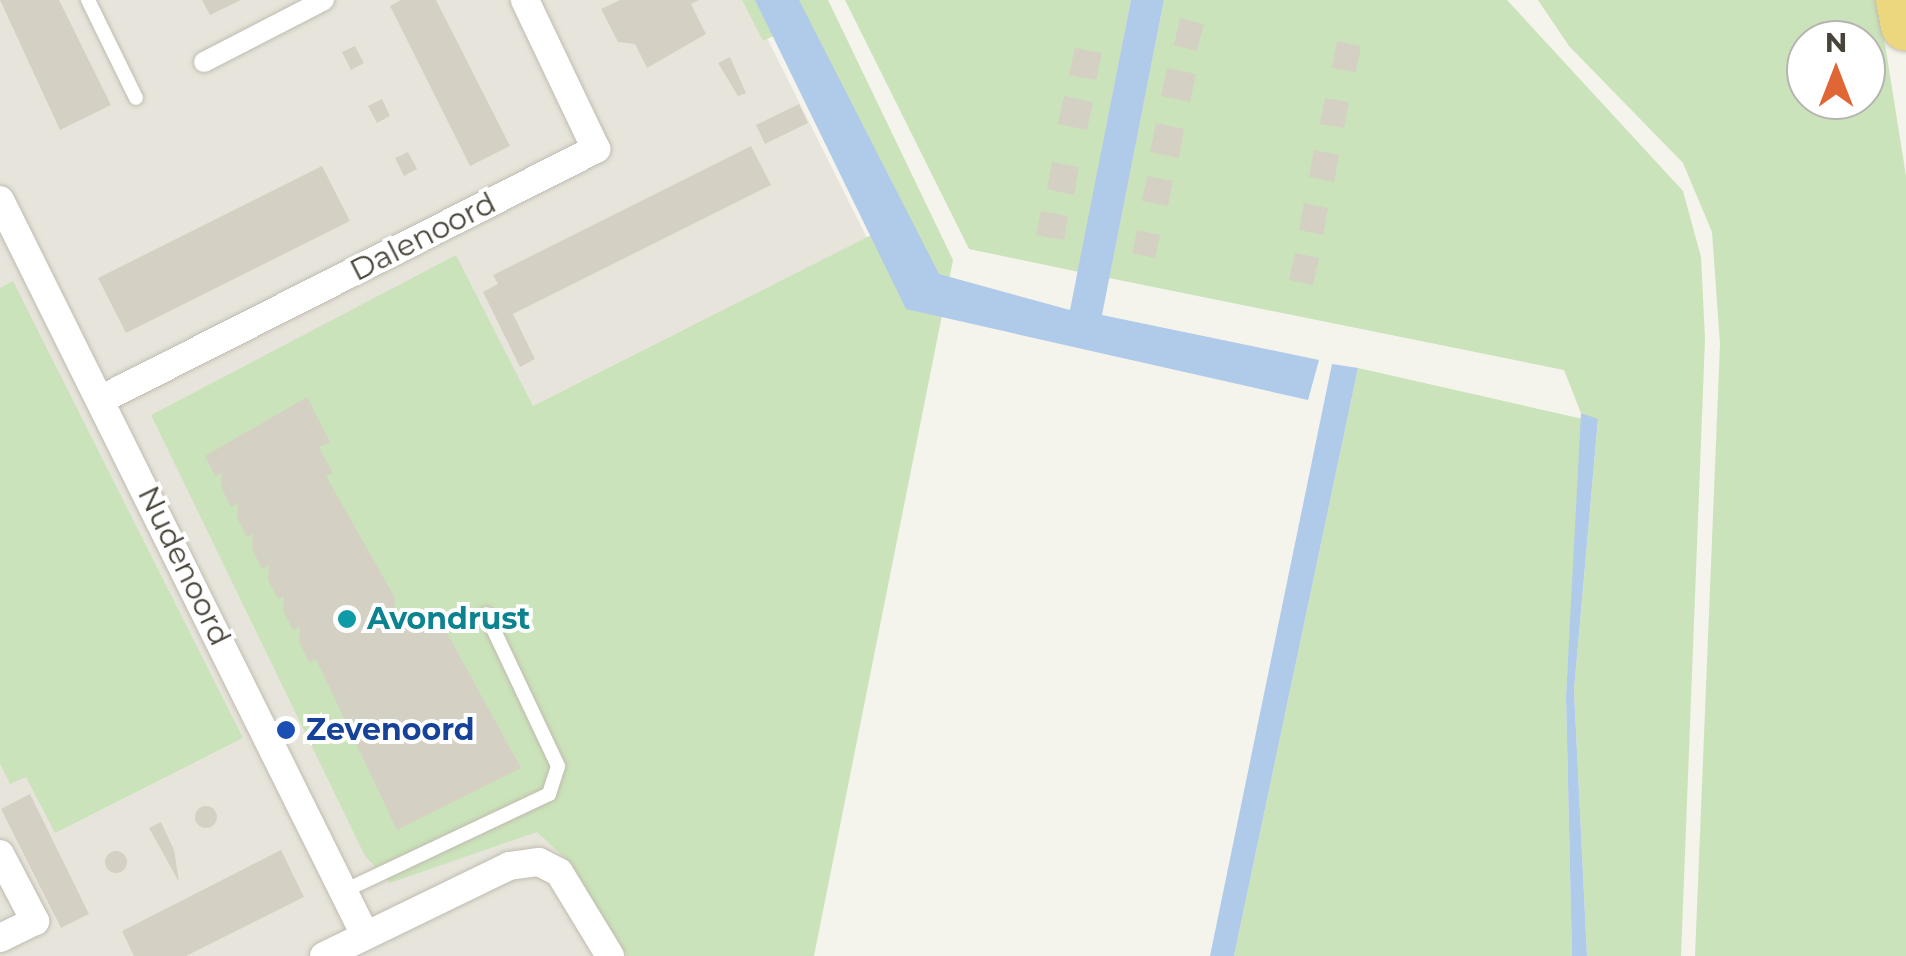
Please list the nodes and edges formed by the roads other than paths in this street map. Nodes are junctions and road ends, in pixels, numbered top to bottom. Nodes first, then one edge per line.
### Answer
1 (88, 0) edge
2 (324, 0) edge
3 (525, 0) edge
4 (1900, 0) edge
5 (1906, 26) edge
6 (204, 62) dead end
7 (136, 98) dead end
8 (0, 200) edge
9 (102, 399) junction
10 (486, 614) dead end
11 (0, 854) edge
12 (344, 891) junction
13 (364, 935) junction
14 (0, 938) edge
15 (324, 956) edge
16 (610, 956) edge

1 - 7 lane
2 - 6 street
3 - 9 street, Dalenoord
4 - 5 highway
8 - 9 street, Nudenoord
9 - 12 street, Nudenoord
10 - 12 lane
11 - 14 street
12 - 13 street, Nudenoord
13 - 15 street
13 - 16 street

